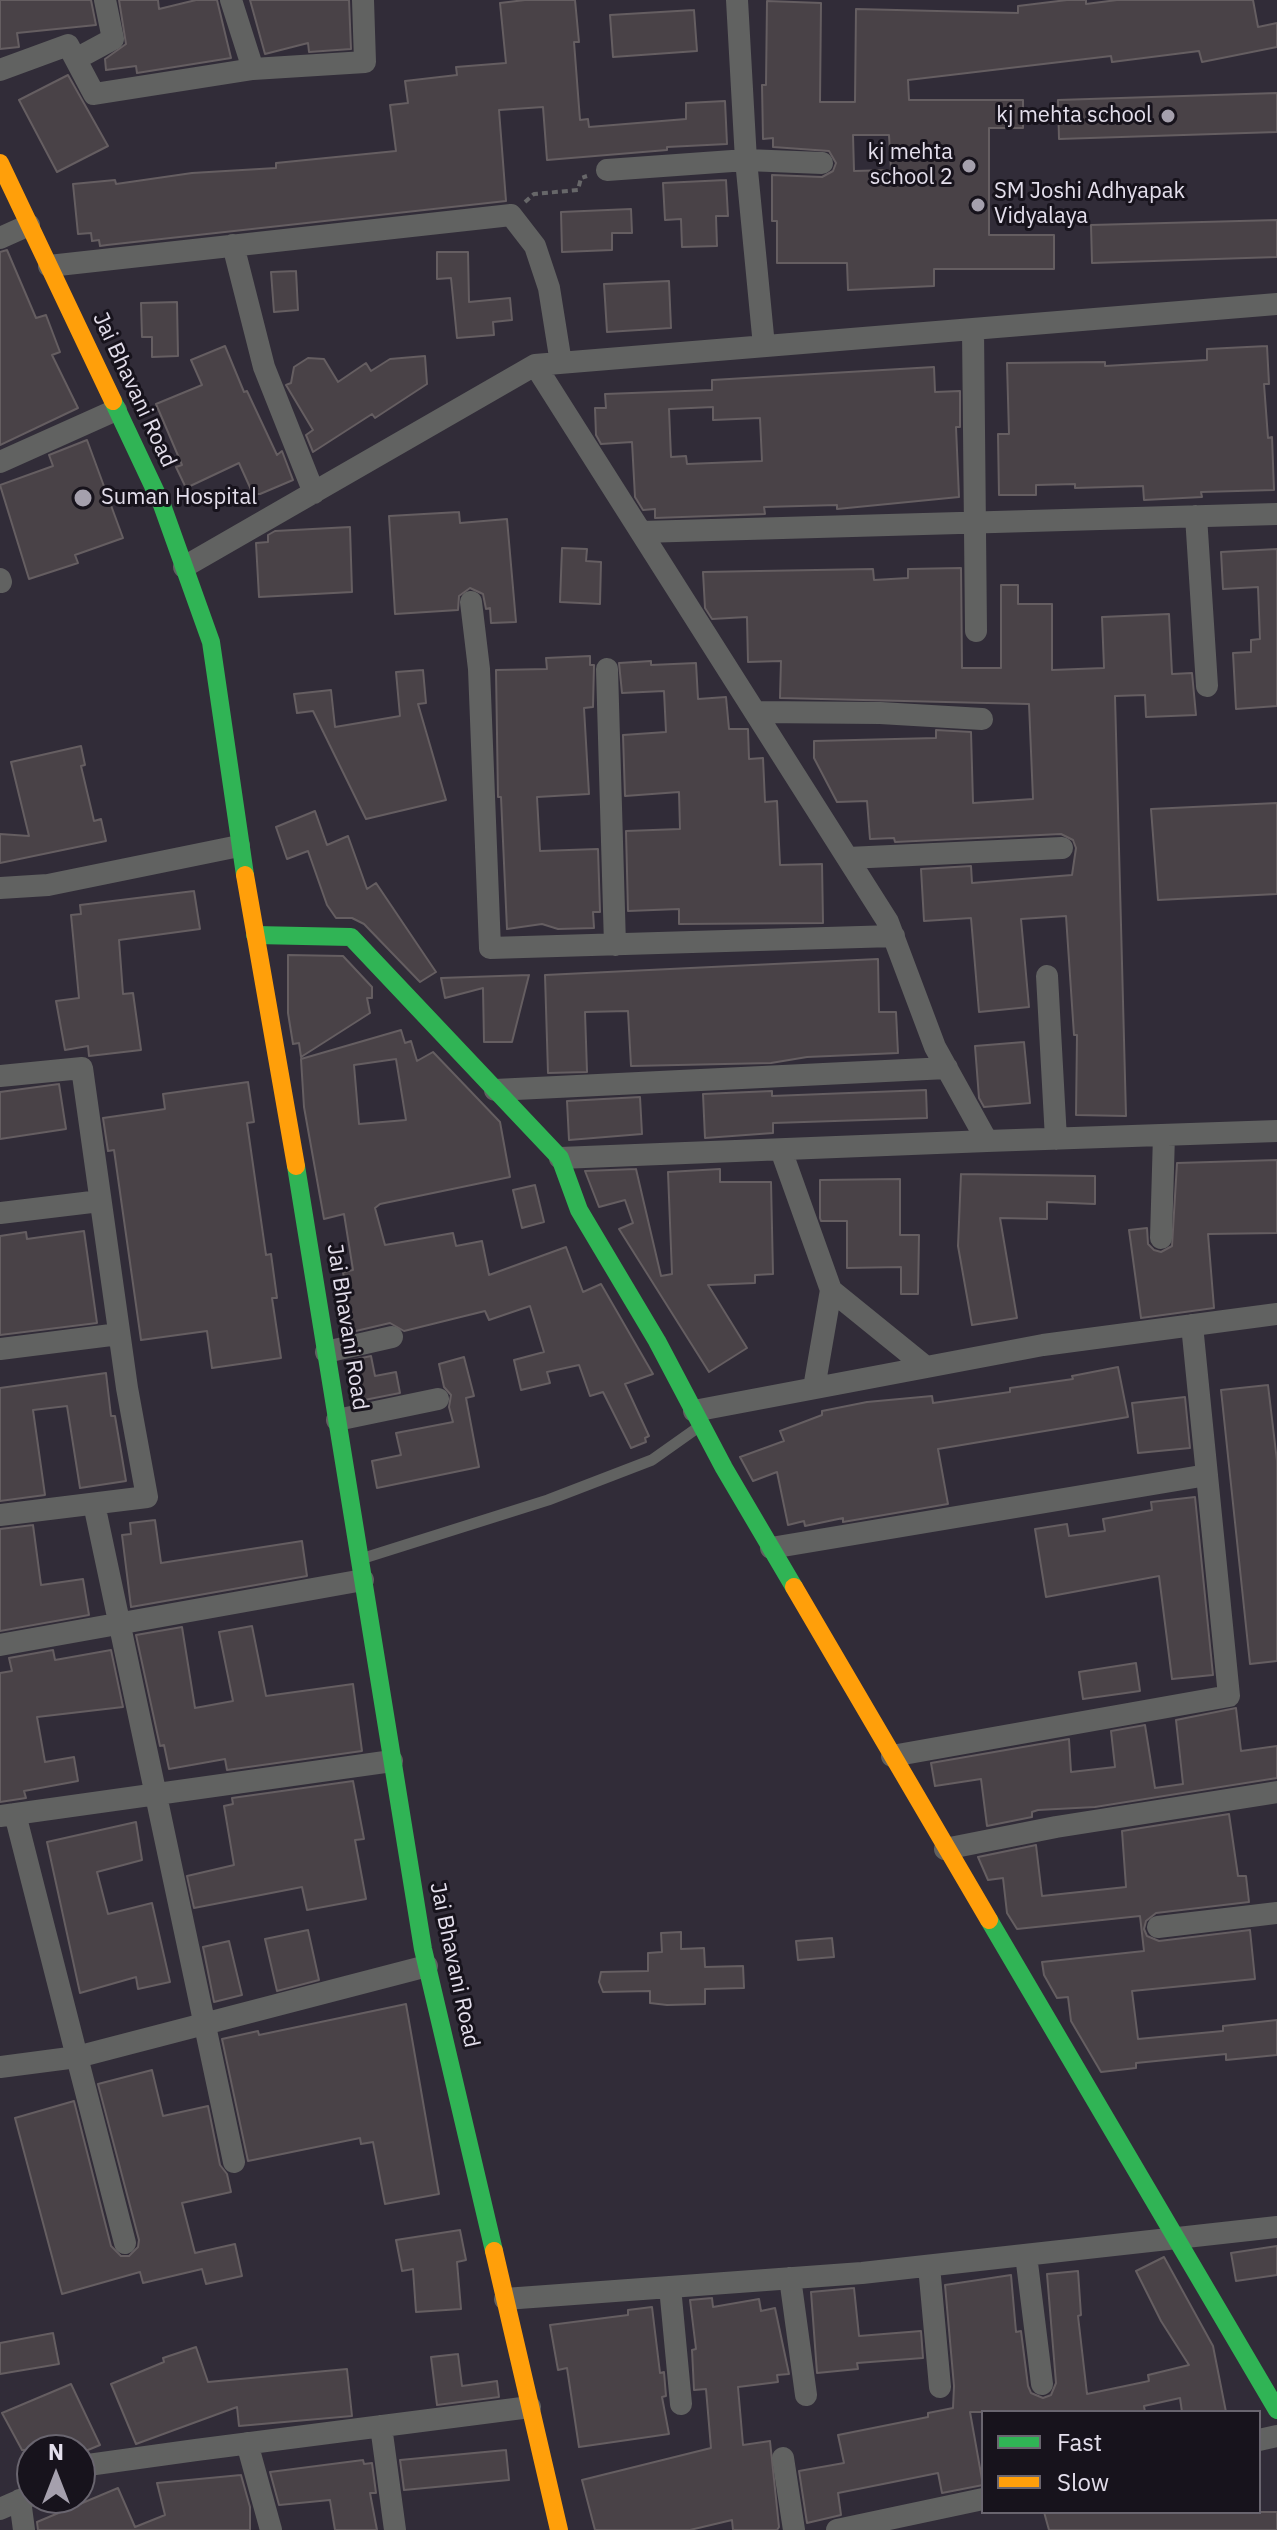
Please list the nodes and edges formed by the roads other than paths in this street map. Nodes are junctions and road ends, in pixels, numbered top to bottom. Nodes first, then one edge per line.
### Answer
1 (105, 0) edge
2 (231, 0) edge
3 (363, 0) edge
4 (737, 0) edge
5 (76, 59) junction
6 (253, 69) junction
7 (0, 70) edge
8 (746, 160) junction
9 (0, 163) edge
10 (822, 163) dead end
11 (607, 170) road end
12 (29, 225) junction
13 (0, 238) edge
14 (233, 245) junction
15 (49, 266) junction
16 (1277, 304) edge
17 (973, 329) junction
18 (764, 346) junction
19 (561, 363) junction
20 (535, 365) junction
21 (116, 410) junction
22 (0, 462) edge
23 (314, 493) junction
24 (1277, 514) edge
25 (1196, 516) junction
26 (975, 522) junction
27 (641, 532) junction
28 (184, 567) junction
29 (471, 602) dead end
30 (976, 631) dead end
31 (607, 669) dead end
32 (1207, 686) dead end
33 (756, 712) junction
34 (982, 719) dead end
35 (239, 846) junction
36 (1062, 848) dead end
37 (848, 858) junction
38 (0, 888) edge
39 (255, 935) junction
40 (894, 936) junction
41 (615, 945) junction
42 (1047, 976) dead end
43 (947, 1068) junction
44 (0, 1076) edge
45 (495, 1090) junction
46 (1277, 1131) edge
47 (1164, 1135) junction
48 (1056, 1139) junction
49 (987, 1141) junction
50 (781, 1150) junction
51 (560, 1158) junction
52 (100, 1201) junction
53 (0, 1213) edge
54 (1161, 1238) dead end
55 (831, 1290) junction
56 (1277, 1314) edge
57 (1192, 1325) junction
58 (119, 1334) junction
59 (392, 1337) dead end
60 (0, 1349) edge
61 (326, 1352) junction
62 (926, 1367) junction
63 (814, 1388) junction
64 (438, 1399) dead end
65 (698, 1418) junction
66 (337, 1420) junction
67 (1207, 1475) junction
68 (94, 1504) junction
69 (0, 1515) edge
70 (771, 1548) junction
71 (361, 1570) junction
72 (120, 1623) junction
73 (0, 1645) edge
74 (892, 1756) junction
75 (392, 1761) junction
76 (1277, 1792) edge
77 (156, 1794) junction
78 (8, 1815) edge
79 (945, 1849) junction
80 (1277, 1913) edge
81 (1158, 1927) dead end
82 (427, 1966) junction
83 (205, 2024) junction
84 (77, 2057) junction
85 (0, 2067) edge
86 (234, 2162) dead end
87 (1277, 2227) edge
88 (1178, 2239) junction
89 (125, 2243) dead end
90 (1026, 2255) junction
91 (929, 2266) junction
92 (790, 2278) junction
93 (670, 2287) junction
94 (505, 2299) junction
95 (1042, 2384) dead end
96 (940, 2387) dead end
97 (806, 2395) dead end
98 (681, 2404) dead end
99 (530, 2407) junction
100 (1277, 2410) edge
101 (381, 2426) junction
102 (247, 2443) junction
103 (783, 2458) dead end
104 (96, 2464) edge
105 (981, 2499) edge
106 (271, 2530) edge
107 (395, 2530) edge
108 (559, 2530) edge
109 (794, 2530) edge
110 (837, 2530) edge

1 - 5 street
2 - 6 street
3 - 6 street
4 - 8 street
5 - 6 street
5 - 7 street
8 - 10 street
8 - 11 street
8 - 18 street
9 - 12 street, Jai Bhavani Road
12 - 13 street
12 - 15 street, Jai Bhavani Road
14 - 15 street
14 - 19 street
14 - 23 street
15 - 21 street, Jai Bhavani Road
16 - 17 street
17 - 18 street
17 - 26 street
18 - 19 street
19 - 20 street
20 - 23 street
20 - 27 street
21 - 22 street
21 - 28 street, Jai Bhavani Road
23 - 28 street
24 - 25 street
25 - 26 street
25 - 32 street
26 - 27 street
26 - 30 street
27 - 33 street
28 - 35 street, Jai Bhavani Road
29 - 41 street
31 - 41 street
33 - 34 street
33 - 37 street
35 - 38 street
35 - 39 street, Jai Bhavani Road
36 - 37 street
37 - 40 street
39 - 45 street
39 - 61 street, Jai Bhavani Road
40 - 41 street
40 - 43 street
42 - 48 street
43 - 45 street
43 - 49 street
44 - 52 street
45 - 51 street
46 - 47 street
47 - 48 street
47 - 54 street
48 - 49 street
49 - 50 street
50 - 51 street
50 - 55 street
51 - 65 street
52 - 53 street
52 - 58 street
55 - 62 street
55 - 63 street
56 - 57 street
57 - 62 street
57 - 67 street
58 - 60 street
58 - 68 street
59 - 61 street
61 - 66 street, Jai Bhavani Road
62 - 63 street
63 - 65 street
64 - 66 street
65 - 70 street
65 - 71 lane
66 - 71 street, Jai Bhavani Road
67 - 70 street
67 - 74 street
68 - 69 street
68 - 72 street
70 - 74 street
71 - 72 street
71 - 75 street, Jai Bhavani Road
72 - 73 street
72 - 77 street
74 - 79 street
75 - 77 street
75 - 82 street, Jai Bhavani Road
76 - 79 street
77 - 78 street
77 - 83 street
78 - 84 street
79 - 88 street
80 - 81 street
82 - 83 street
82 - 94 street, Jai Bhavani Road
83 - 84 street
83 - 86 street
84 - 85 street
84 - 89 street
87 - 88 street
88 - 90 street
88 - 100 street
90 - 91 street
90 - 95 street
91 - 92 street
91 - 96 street
92 - 93 street
92 - 97 street
93 - 94 street
93 - 98 street
94 - 99 street, Jai Bhavani Road
99 - 101 street
99 - 108 street, Jai Bhavani Road
101 - 102 street
101 - 107 street
102 - 104 street
102 - 106 street
103 - 109 street
105 - 110 street

